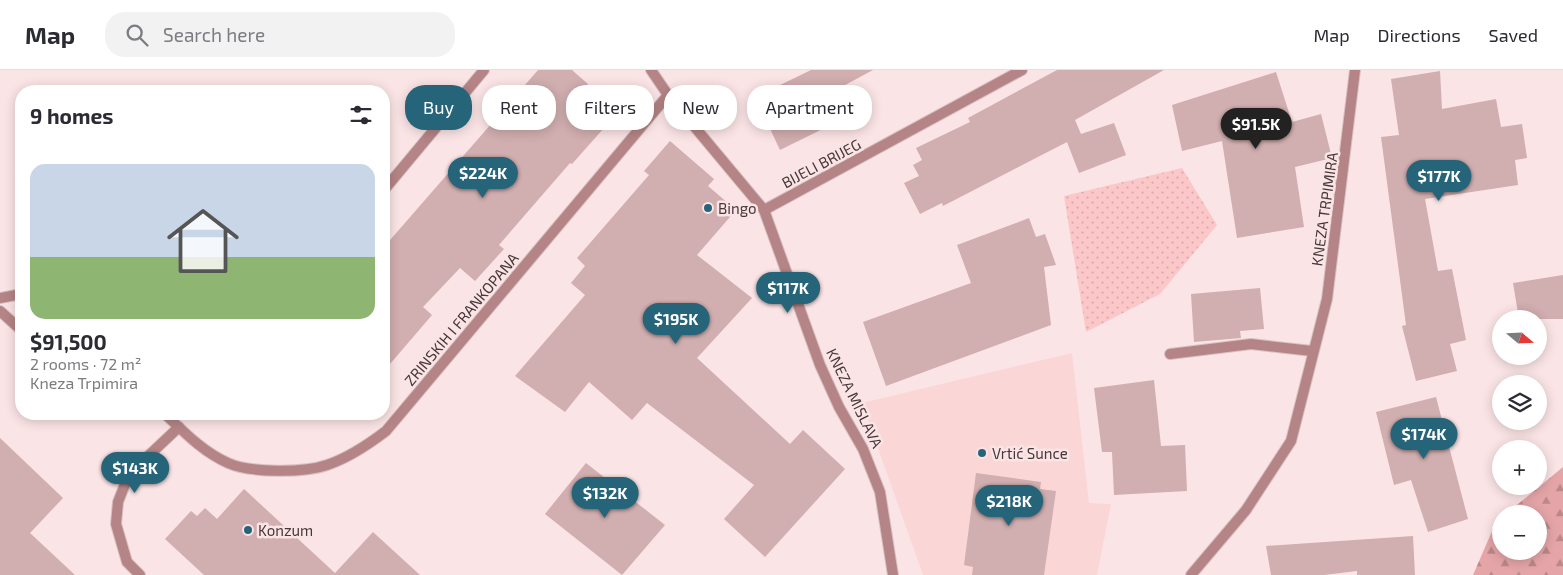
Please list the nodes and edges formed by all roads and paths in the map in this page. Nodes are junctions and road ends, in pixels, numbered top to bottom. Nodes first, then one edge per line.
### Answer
1 (484, 70) edge
2 (651, 70) edge
3 (1022, 70) edge
4 (1356, 70) edge
5 (664, 89) edge
6 (664, 100) edge
7 (697, 130) edge
8 (390, 183) edge
9 (764, 210) junction
10 (15, 295) edge
11 (0, 298) edge
12 (0, 311) edge
13 (15, 325) edge
14 (1312, 351) junction
15 (1170, 354) dead end
16 (171, 420) edge
17 (179, 427) junction
18 (140, 575) edge
19 (893, 575) edge
20 (1191, 575) edge

1 - 8 street
2 - 5 street, KNEZA MISLAVA
3 - 9 street, BIJELI BRIJEG
4 - 14 street, KNEZA TRPIMIRA
6 - 17 street, ZRINSKIH I FRANKOPANA
7 - 9 street, KNEZA MISLAVA
9 - 19 street, KNEZA MISLAVA
10 - 11 street
12 - 13 street
14 - 15 street
14 - 20 street, KNEZA TRPIMIRA
16 - 17 street, ZRINSKIH I FRANKOPANA
17 - 18 street

